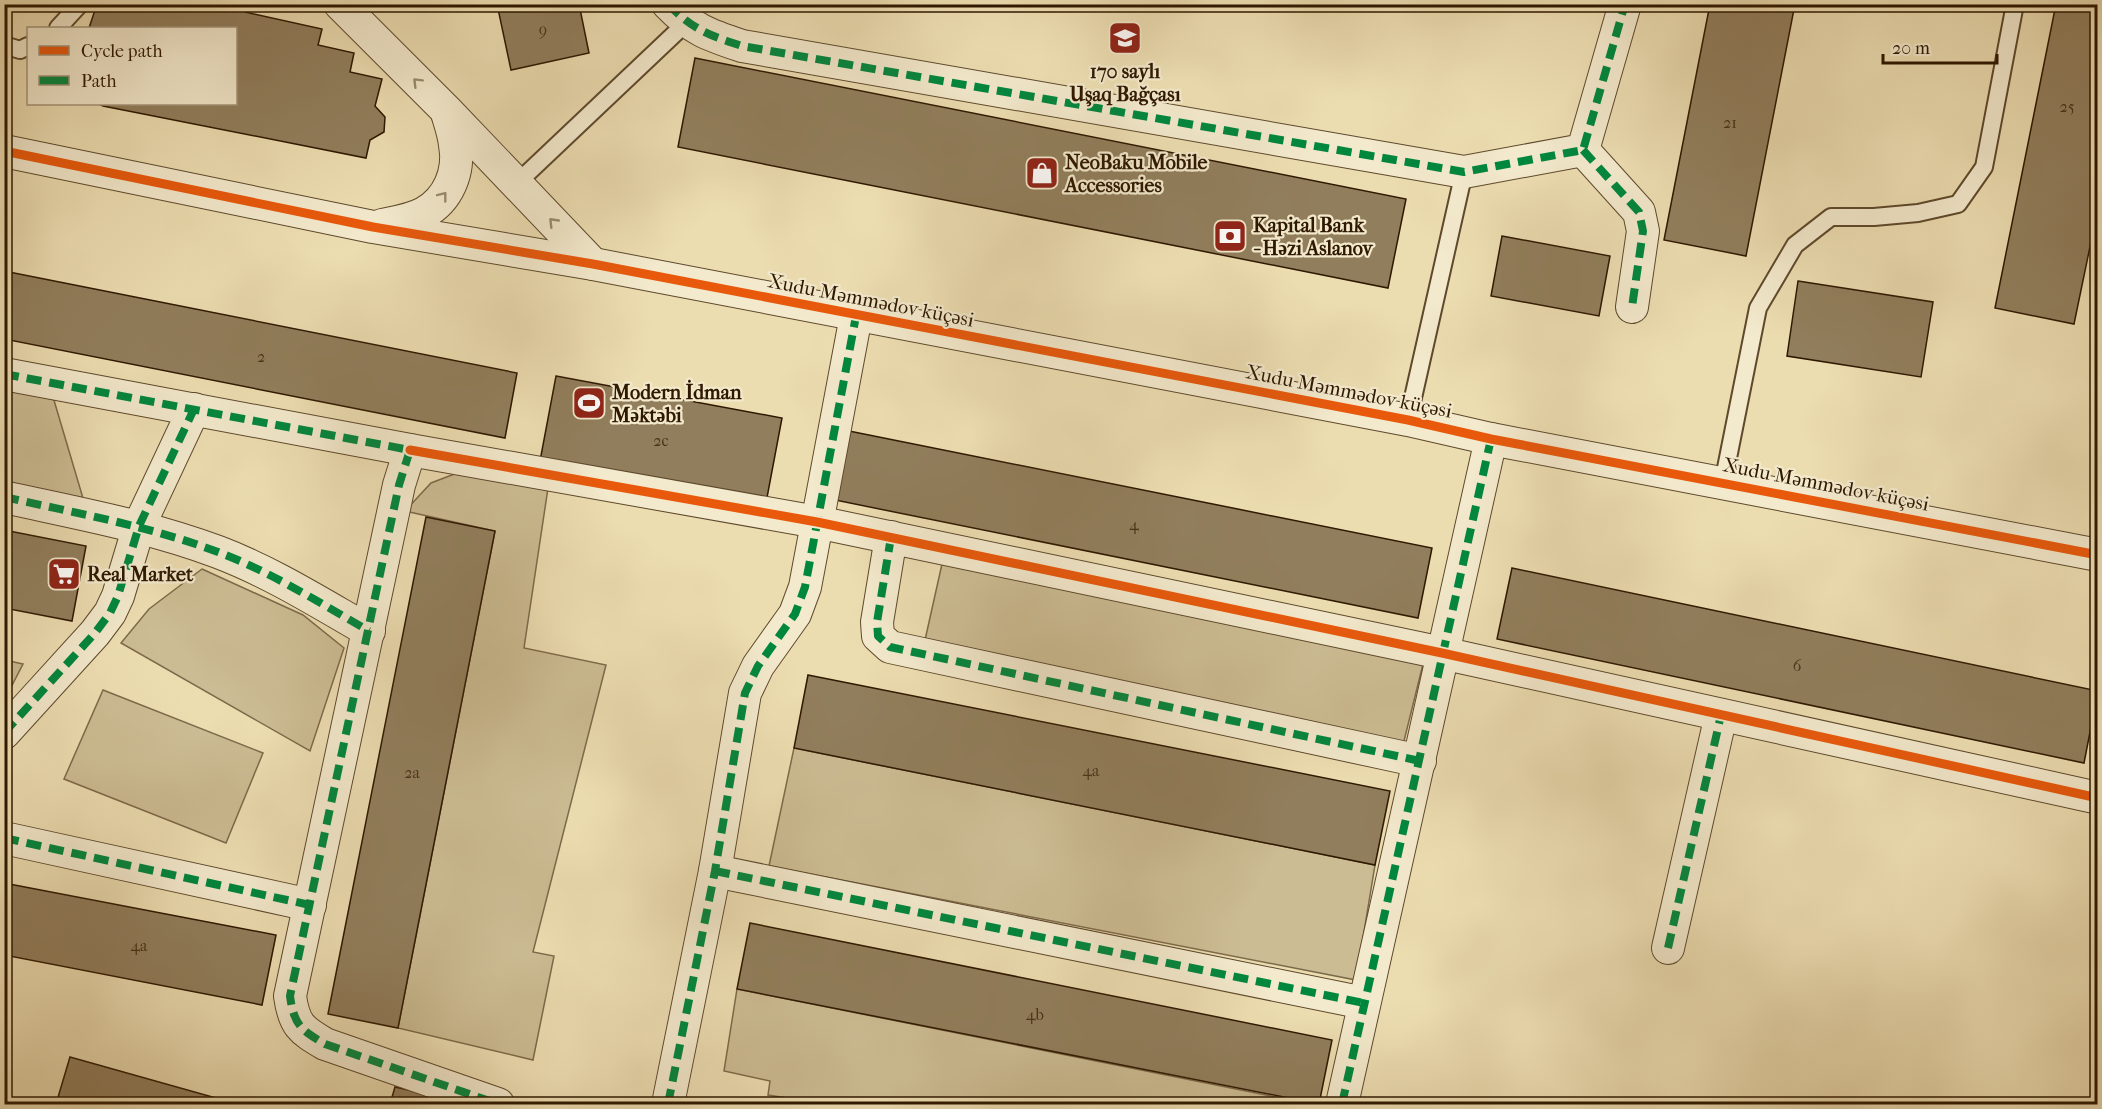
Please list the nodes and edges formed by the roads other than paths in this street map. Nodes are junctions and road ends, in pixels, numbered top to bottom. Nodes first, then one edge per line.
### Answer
1 (80, 4) edge
2 (340, 4) edge
3 (1625, 4) edge
4 (2015, 4) edge
5 (677, 14) edge
6 (59, 27) edge
7 (4, 45) edge
8 (27, 46) edge
9 (447, 111) junction
10 (1583, 150) junction
11 (4, 151) edge
12 (1464, 172) junction
13 (516, 184) junction
14 (373, 227) junction
15 (593, 264) junction
16 (1632, 307) dead end
17 (856, 316) junction
18 (4, 374) edge
19 (194, 409) junction
20 (1408, 420) junction
21 (1491, 439) junction
22 (410, 450) junction
23 (1723, 483) junction
24 (4, 497) edge
25 (817, 522) junction
26 (139, 526) junction
27 (891, 537) junction
28 (2097, 555) edge
29 (369, 631) junction
30 (1442, 653) junction
31 (1721, 715) junction
32 (4, 733) edge
33 (1420, 761) junction
34 (2097, 798) edge
35 (4, 838) edge
36 (715, 871) junction
37 (310, 905) junction
38 (1668, 948) dead end
39 (1364, 1003) junction
40 (498, 1104) edge
41 (669, 1104) edge
42 (1342, 1104) edge

1 - 6 lane
9 -> 2 street
3 - 10 street
4 - 23 lane
5 - 12 street
5 - 13 lane
7 - 8 lane
9 - 13 street
14 -> 9 street
10 - 12 street
10 - 16 street
11 - 14 street, Xudu Məmmədov küçəsi
12 - 20 lane
15 -> 13 street
14 - 15 street, Xudu Məmmədov küçəsi
15 - 17 street, Xudu Məmmədov küçəsi
17 - 20 street, Xudu Məmmədov küçəsi
17 - 25 street
18 - 19 street
19 - 22 street
19 - 26 street
20 - 21 street, Xudu Məmmədov küçəsi
21 - 23 street, Xudu Məmmədov küçəsi
21 - 30 street
22 - 25 street
22 - 29 street
23 - 28 street, Xudu Məmmədov küçəsi
24 - 26 street
25 - 27 street
25 - 36 street
26 - 29 street
26 - 32 street
27 - 30 street
27 - 33 street
29 - 37 street
30 - 31 street
30 - 33 street
31 - 34 street
31 - 38 street
33 - 39 street
35 - 37 street
36 - 39 street
36 - 41 street
37 - 40 street
39 - 42 street

